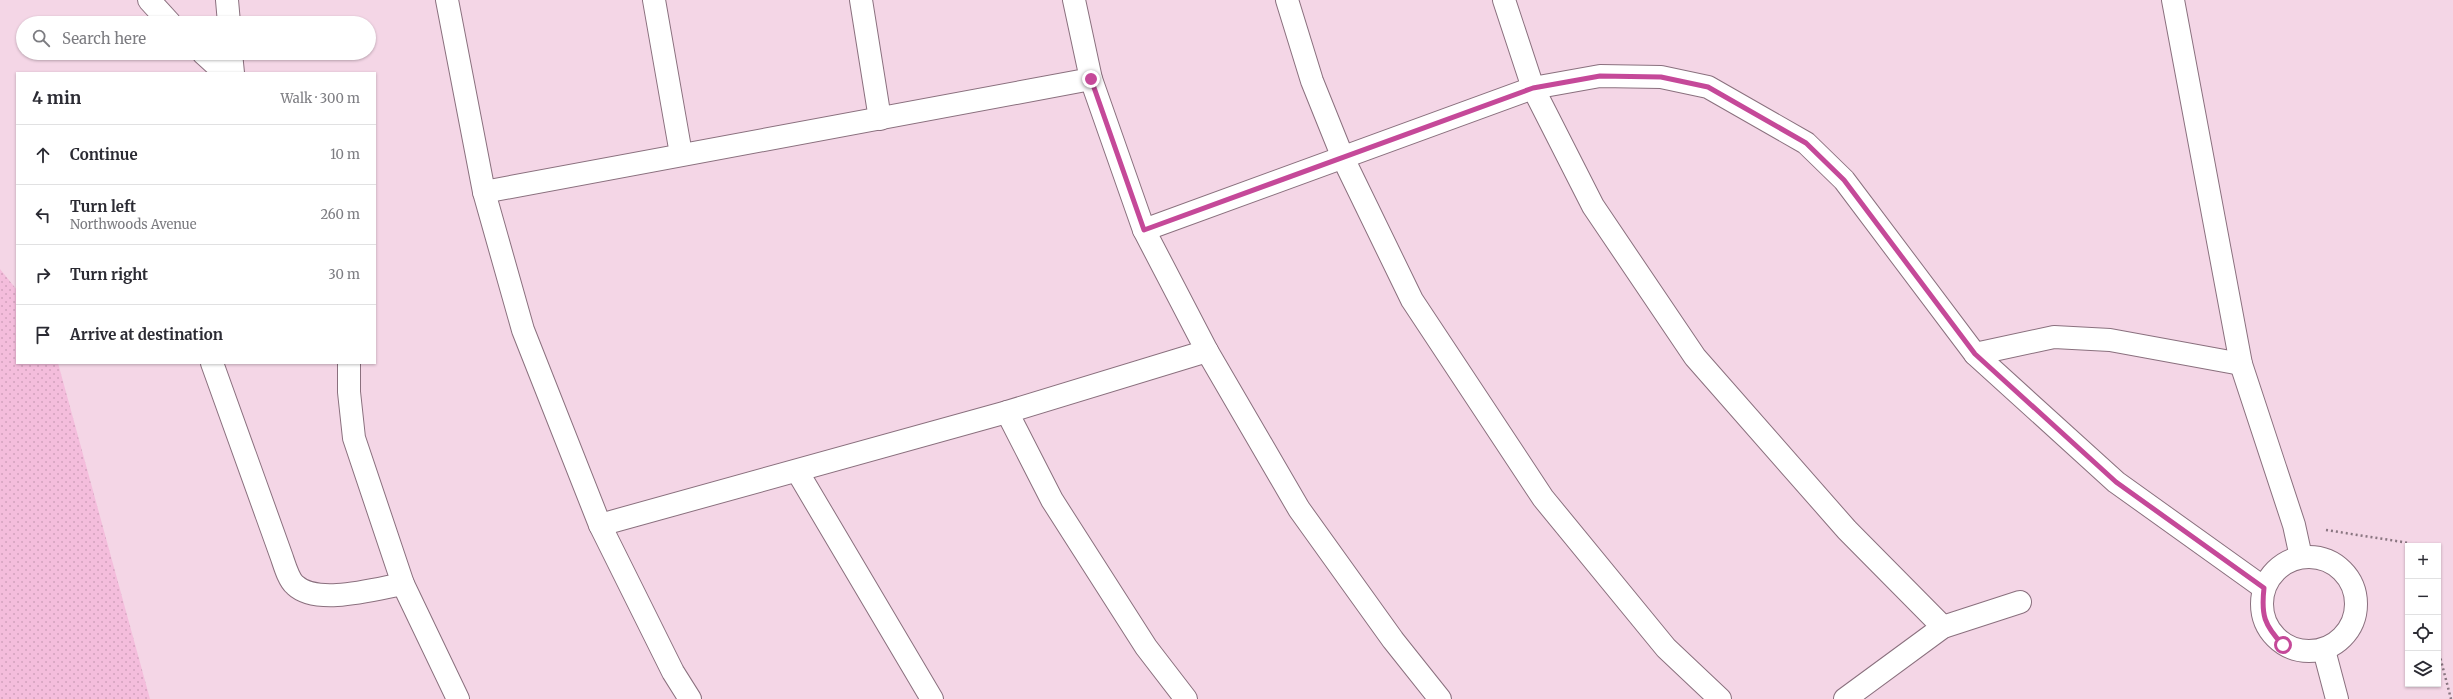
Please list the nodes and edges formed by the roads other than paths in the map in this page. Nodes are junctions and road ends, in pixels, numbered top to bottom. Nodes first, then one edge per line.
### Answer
1 (149, 0) edge
2 (227, 0) edge
3 (447, 0) edge
4 (654, 0) edge
5 (861, 0) edge
6 (1074, 0) edge
7 (1287, 0) edge
8 (1504, 0) edge
9 (2173, 0) edge
10 (164, 16) edge
11 (228, 16) edge
12 (211, 60) edge
13 (232, 60) edge
14 (224, 72) edge
15 (233, 72) edge
16 (1091, 79) junction
17 (1533, 88) junction
18 (880, 119) junction
19 (681, 154) junction
20 (1344, 158) junction
21 (484, 192) junction
22 (1144, 230) junction
23 (1208, 351) junction
24 (1975, 354) junction
25 (212, 364) edge
26 (349, 364) edge
27 (2241, 364) junction
28 (1007, 412) junction
29 (797, 471) junction
30 (600, 525) junction
31 (2300, 557) junction
32 (403, 584) junction
33 (2264, 588) junction
34 (2020, 602) dead end
35 (1943, 627) junction
36 (2324, 650) junction
37 (458, 699) edge
38 (690, 699) edge
39 (932, 699) edge
40 (1186, 699) edge
41 (1440, 699) edge
42 (1720, 699) edge
43 (1845, 699) edge
44 (2336, 699) edge

1 - 10 street
2 - 11 street
3 - 21 street
4 - 19 street
5 - 18 street
6 - 16 street
7 - 20 street
8 - 17 street
9 - 27 street
12 - 14 street
13 - 15 street
16 - 18 street
16 - 22 street
17 - 20 street
17 - 24 street
17 - 35 street
18 - 19 street
19 - 21 street
20 - 22 street
20 - 42 street
21 - 30 street
22 - 23 street
23 - 28 street
23 - 41 street
24 - 27 street
24 - 33 street
25 - 32 street
26 - 32 street
27 - 31 street
28 - 29 street
28 - 40 street
29 - 30 street
29 - 39 street
30 - 38 street
31 - 33 street
31 - 36 street
32 - 37 street
33 - 36 street
34 - 35 street
35 - 43 street
36 - 44 street

